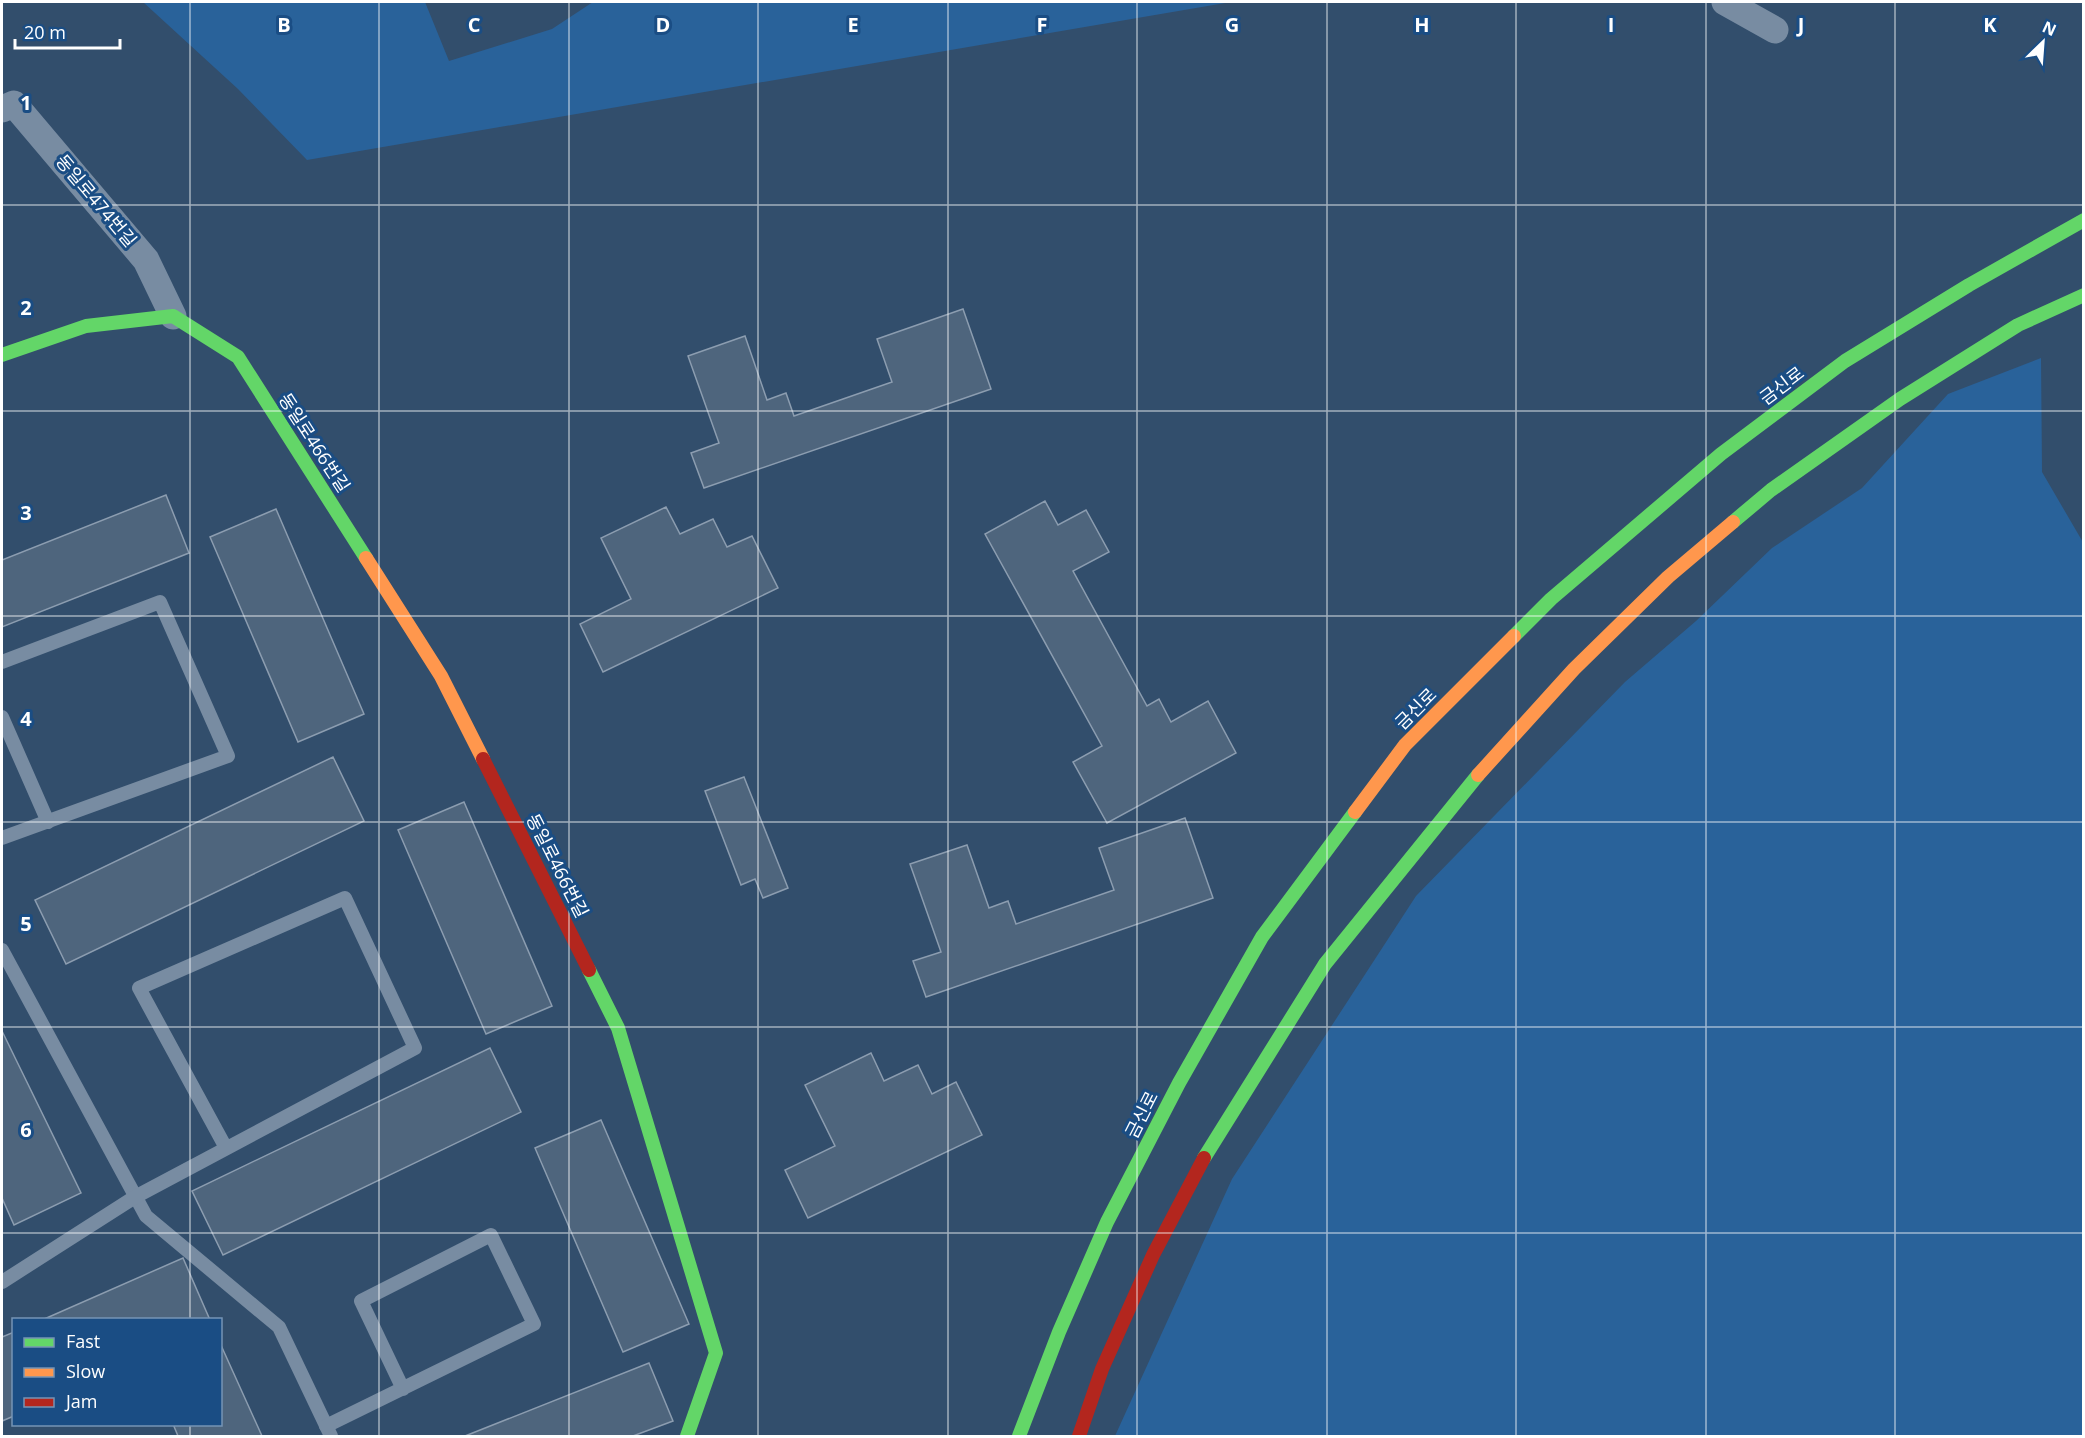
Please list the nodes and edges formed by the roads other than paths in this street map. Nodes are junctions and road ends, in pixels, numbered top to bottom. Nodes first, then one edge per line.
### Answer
1 (1725, 2) edge
2 (1775, 30) dead end
3 (2, 109) edge
4 (2084, 220) edge
5 (2084, 295) edge
6 (174, 316) junction
7 (2, 355) edge
8 (2, 662) edge
9 (2, 717) edge
10 (48, 822) junction
11 (2, 838) edge
12 (2, 950) edge
13 (226, 1148) junction
14 (135, 1197) junction
15 (2, 1282) edge
16 (403, 1389) junction
17 (329, 1432) edge
18 (687, 1437) edge
19 (1019, 1437) edge
20 (1079, 1437) edge

1 - 2 street
3 - 6 street, 동일로474번길
4 - 19 street, 금신로
5 - 20 street
6 - 7 street
6 - 18 street, 동일로466번길
8 - 10 lane
9 - 10 lane
10 - 11 lane
12 - 14 lane
13 - 13 lane
13 - 14 lane
14 - 15 lane
14 - 17 lane
16 - 16 lane
16 - 17 lane

